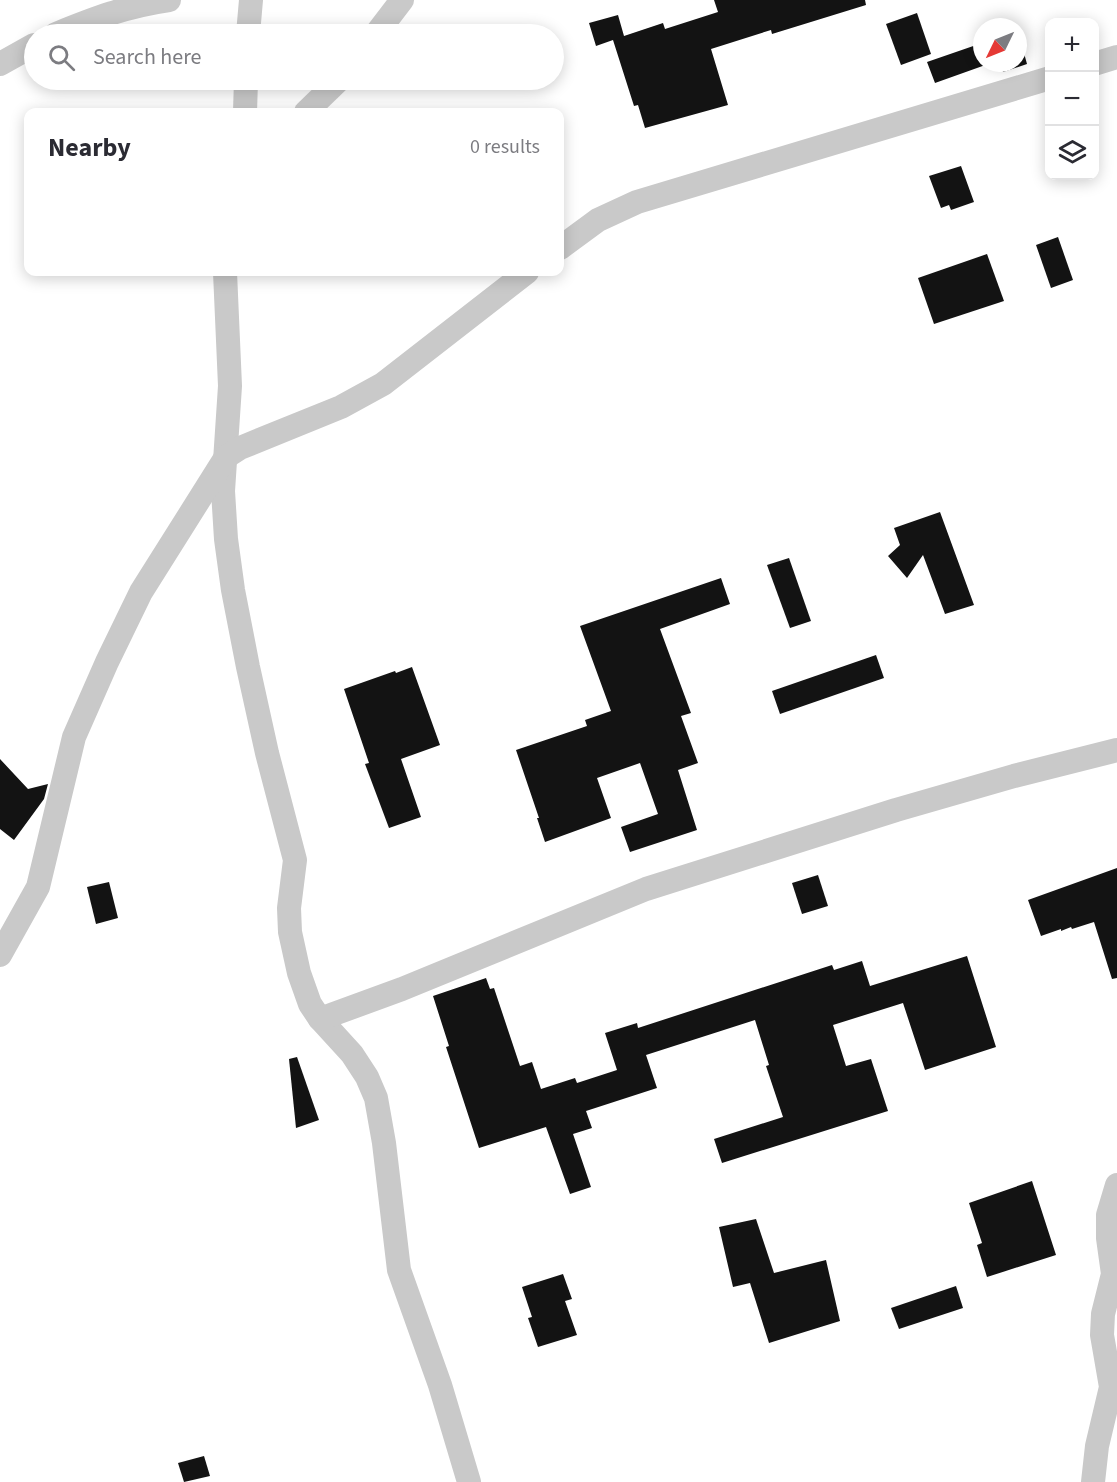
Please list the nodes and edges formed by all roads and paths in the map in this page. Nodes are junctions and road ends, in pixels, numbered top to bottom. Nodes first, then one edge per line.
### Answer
1 (169, 0) edge
2 (251, 0) edge
3 (402, 0) edge
4 (81, 24) edge
5 (249, 24) edge
6 (384, 24) edge
7 (24, 51) edge
8 (1117, 57) edge
9 (1099, 63) edge
10 (0, 64) edge
11 (1045, 79) edge
12 (246, 90) edge
13 (329, 90) edge
14 (245, 108) edge
15 (310, 108) edge
16 (564, 245) edge
17 (225, 276) edge
18 (522, 276) edge
19 (226, 457) junction
20 (1117, 750) edge
21 (0, 955) edge
22 (320, 1019) junction
23 (1117, 1185) edge
24 (469, 1482) edge
25 (1093, 1482) edge

1 - 4 street
2 - 5 street
3 - 6 street
7 - 10 street
8 - 9 street
11 - 16 street
12 - 14 street
13 - 15 street
17 - 19 street
18 - 19 street
19 - 21 street
19 - 22 street
20 - 22 street
22 - 24 street
23 - 25 street

